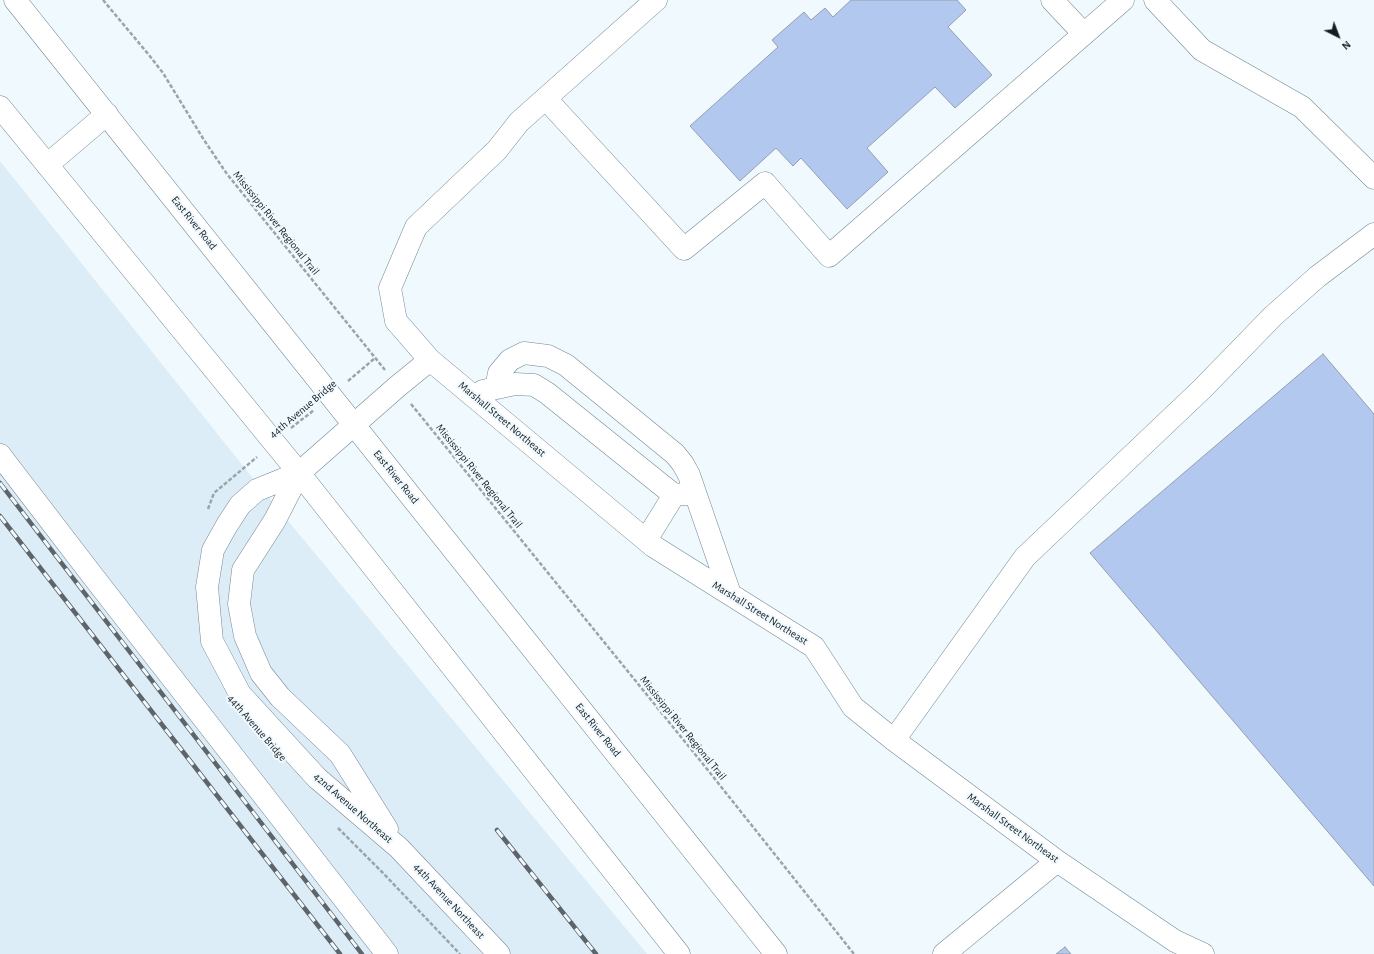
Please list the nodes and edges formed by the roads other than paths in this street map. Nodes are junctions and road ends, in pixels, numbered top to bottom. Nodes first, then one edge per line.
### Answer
1 (15, 0) edge
2 (656, 0) edge
3 (1052, 0) edge
4 (1123, 0) edge
5 (1155, 0) edge
6 (1084, 34) junction
7 (546, 99) junction
8 (0, 107) edge
9 (107, 114) junction
10 (47, 165) junction
11 (1374, 178) edge
12 (1374, 234) edge
13 (430, 360) junction
14 (496, 388) junction
15 (472, 394) junction
16 (354, 424) junction
17 (0, 455) edge
18 (298, 473) junction
19 (684, 494) junction
20 (646, 540) junction
21 (730, 594) junction
22 (894, 740) junction
23 (399, 848) junction
24 (1057, 861) junction
25 (387, 954) edge
26 (499, 954) edge
27 (679, 954) edge
28 (776, 954) edge
29 (944, 954) edge
30 (1203, 954) edge

1 - 9 street, East River Road
2 - 7 street, Marshall Street Northeast
3 - 6 street
4 - 6 street
5 - 11 street
6 - 7 street
7 - 13 street, Marshall Street Northeast
8 - 10 street
9 - 10 street
9 - 16 street, East River Road
10 - 18 street
12 - 22 street
13 - 15 street, Marshall Street Northeast
13 - 16 street
14 - 15 street
14 - 19 street
14 - 19 street
15 - 20 street, Marshall Street Northeast
16 - 18 street, 42nd Avenue Northeast
16 - 28 street, East River Road
17 - 25 street
18 - 23 street, 42nd Avenue Northeast
18 - 23 street, 42nd Avenue Northeast
18 - 27 street
19 - 20 street
19 - 21 street
20 - 21 street, Marshall Street Northeast
21 - 22 street, Marshall Street Northeast
22 - 24 street, Marshall Street Northeast
23 - 26 street, 44th Avenue Northeast
24 - 29 street
24 - 30 street, Marshall Street Northeast

